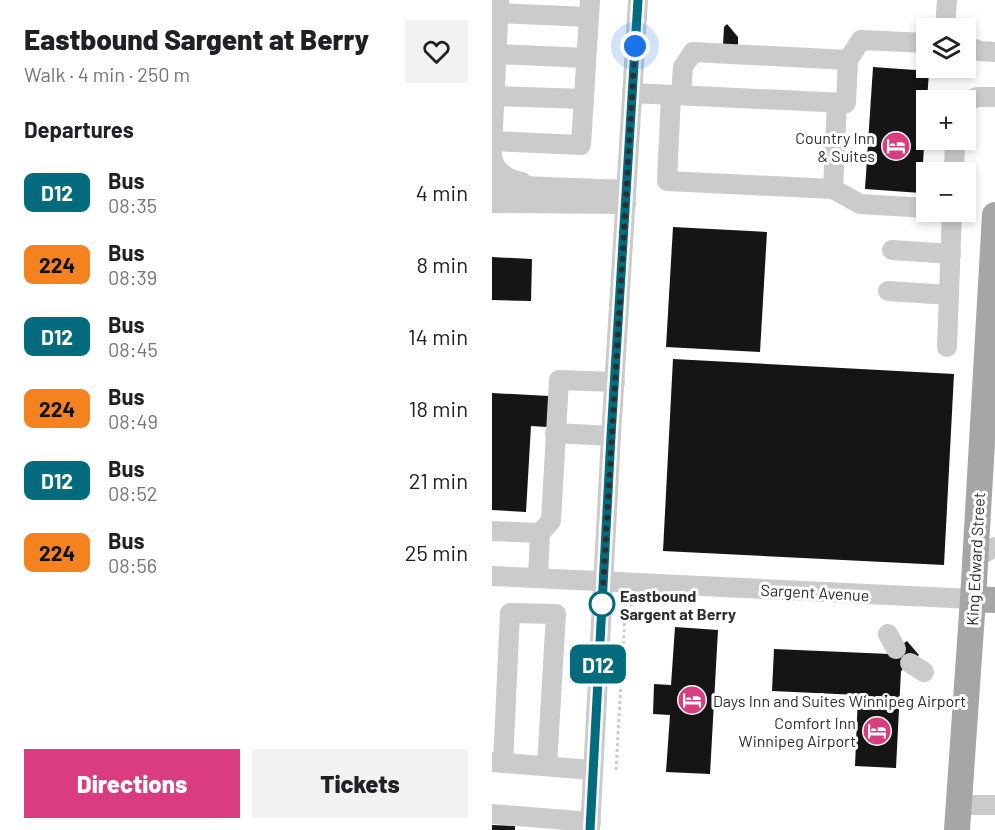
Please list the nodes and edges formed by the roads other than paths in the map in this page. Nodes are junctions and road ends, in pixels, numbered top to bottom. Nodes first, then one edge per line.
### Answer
1 (638, 0) edge
2 (947, 0) edge
3 (589, 9) edge
4 (946, 18) edge
5 (497, 19) edge
6 (916, 42) edge
7 (976, 50) edge
8 (995, 52) edge
9 (586, 58) junction
10 (848, 60) junction
11 (495, 67) edge
12 (632, 93) junction
13 (676, 95) junction
14 (976, 97) edge
15 (995, 97) edge
16 (584, 99) junction
17 (837, 102) junction
18 (493, 109) edge
19 (492, 141) edge
20 (492, 149) edge
21 (492, 157) edge
22 (492, 185) edge
23 (541, 187) junction
24 (833, 189) junction
25 (626, 197) junction
26 (492, 203) edge
27 (916, 207) edge
28 (995, 215) edge
29 (952, 222) edge
30 (892, 250) dead end
31 (951, 254) junction
32 (888, 291) dead end
33 (949, 295) junction
34 (947, 347) dead end
35 (991, 374) edge
36 (615, 382) junction
37 (555, 433) junction
38 (611, 436) junction
39 (988, 453) edge
40 (492, 531) edge
41 (540, 533) junction
42 (985, 552) edge
43 (492, 576) edge
44 (538, 578) junction
45 (603, 582) junction
46 (984, 600) edge
47 (510, 613) junction
48 (492, 620) edge
49 (498, 763) edge
50 (548, 766) junction
51 (592, 770) junction
52 (995, 805) edge
53 (492, 814) edge
54 (958, 818) edge
55 (590, 826) edge

1 - 12 street
2 - 4 street
3 - 5 street
3 - 9 street
5 - 11 street
6 - 10 street
7 - 8 street
9 - 11 street
9 - 16 street
10 - 13 street
10 - 17 street
11 - 18 street
12 - 13 street
12 - 25 street
13 - 17 street
13 - 24 street
14 - 15 street
16 - 18 street
16 - 19 street
17 - 24 street
18 - 19 street
19 - 20 street
21 - 23 street
22 - 23 street
23 - 25 street
24 - 27 street
25 - 26 street
25 - 36 street
28 - 35 main road, King Edward Street
29 - 31 street
30 - 31 street
31 - 33 street
32 - 33 street
33 - 34 street
35 - 39 main road, King Edward Street
36 - 37 street
36 - 38 street
37 - 38 street
37 - 41 street
38 - 45 street
39 - 42 main road, King Edward Street
40 - 41 street
41 - 44 street
42 - 46 main road, King Edward Street
43 - 44 street, Sargent Avenue
44 - 45 street, Sargent Avenue
45 - 46 street, Sargent Avenue
45 - 51 street
46 - 54 main road, King Edward Street
47 - 48 street
47 - 49 street
47 - 50 street
49 - 50 street
50 - 51 street
51 - 55 street
52 - 54 street
53 - 55 street

